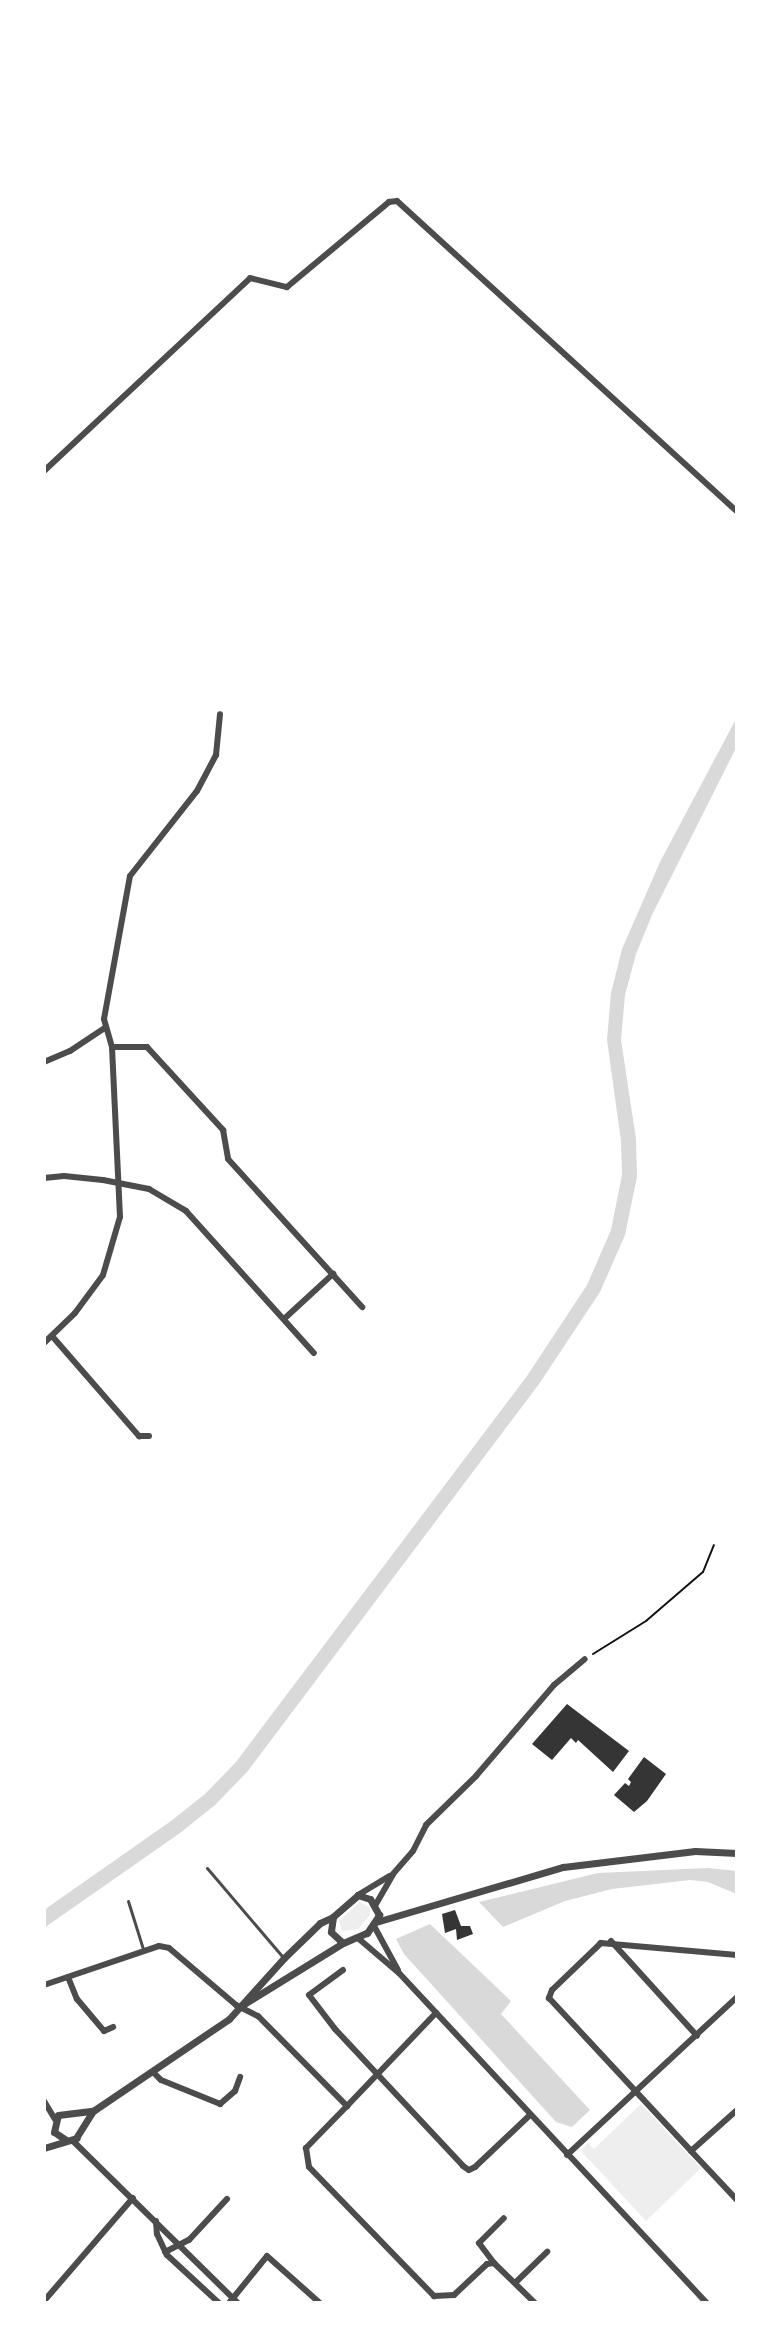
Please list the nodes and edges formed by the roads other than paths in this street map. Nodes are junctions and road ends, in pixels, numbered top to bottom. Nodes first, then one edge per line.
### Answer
1 (44, 471) edge
2 (737, 512) edge
3 (220, 714) dead end
4 (106, 1027) junction
5 (112, 1047) junction
6 (44, 1062) edge
7 (44, 1178) edge
8 (119, 1183) junction
9 (333, 1274) junction
10 (362, 1307) dead end
11 (284, 1319) junction
12 (52, 1336) junction
13 (44, 1343) edge
14 (314, 1353) dead end
15 (149, 1436) dead end
16 (585, 1659) road end
17 (737, 1853) edge
18 (207, 1868) dead end
19 (393, 1874) junction
20 (358, 1895) junction
21 (128, 1901) dead end
22 (377, 1906) junction
23 (400, 1915) junction
24 (333, 1917) junction
25 (375, 1924) junction
26 (359, 1939) junction
27 (611, 1941) junction
28 (343, 1943) junction
29 (144, 1952) junction
30 (737, 1955) edge
31 (284, 1958) junction
32 (343, 1970) dead end
33 (297, 1972) junction
34 (399, 1973) junction
35 (68, 1977) junction
36 (44, 1985) edge
37 (737, 1997) edge
38 (239, 2007) junction
39 (436, 2013) junction
40 (113, 2027) dead end
41 (697, 2036) junction
42 (153, 2072) junction
43 (378, 2075) junction
44 (240, 2077) dead end
45 (636, 2092) junction
46 (44, 2101) edge
47 (347, 2106) junction
48 (737, 2110) edge
49 (93, 2111) junction
50 (76, 2114) junction
51 (530, 2115) junction
52 (58, 2116) junction
53 (54, 2132) junction
54 (75, 2135) junction
55 (44, 2146) edge
56 (691, 2151) junction
57 (567, 2155) junction
58 (133, 2198) junction
59 (227, 2199) dead end
60 (737, 2200) edge
61 (504, 2218) dead end
62 (156, 2221) junction
63 (180, 2244) junction
64 (165, 2252) junction
65 (547, 2252) dead end
66 (494, 2263) junction
67 (515, 2283) junction
68 (44, 2301) edge
69 (233, 2302) edge
70 (219, 2303) edge
71 (320, 2303) edge
72 (535, 2303) edge
73 (707, 2303) edge

1 - 2 street
3 - 4 street
4 - 5 street
4 - 6 street
5 - 8 street
5 - 9 street
7 - 8 street
8 - 11 street
8 - 12 street
9 - 10 street
9 - 11 street
11 - 14 street
12 - 13 street
12 - 15 street
16 - 19 street
17 - 23 street
18 - 31 lane
19 - 20 street
19 - 22 street
20 - 22 street
20 - 24 street
21 - 29 lane
22 - 23 street
22 - 25 street
23 - 25 street
24 - 28 street
24 - 31 street
25 - 26 street
25 - 34 street
26 - 28 street
26 - 34 street
27 - 30 street
27 - 41 street
27 - 45 street
28 - 33 street
29 - 35 street
29 - 38 street
31 - 33 street
31 - 38 street
32 - 43 street
33 - 38 street
34 - 39 street
35 - 36 street
35 - 40 street
37 - 41 street
38 - 42 street
38 - 47 street
39 - 43 street
39 - 51 street
41 - 45 street
42 - 44 street
42 - 49 street
43 - 47 street
43 - 51 street
45 - 56 street
45 - 57 street
46 - 52 street
47 - 66 street
48 - 56 street
49 - 50 street
49 - 54 street
50 - 52 street
50 - 54 street
51 - 57 street
52 - 53 street
53 - 54 street
53 - 55 street
54 - 55 street
54 - 58 street
56 - 60 street
57 - 73 street
58 - 62 street
58 - 68 street
59 - 63 street
61 - 66 street
62 - 63 street
62 - 64 street
63 - 64 street
63 - 69 street
64 - 70 street
65 - 67 street
66 - 67 street
67 - 72 street
69 - 71 street

